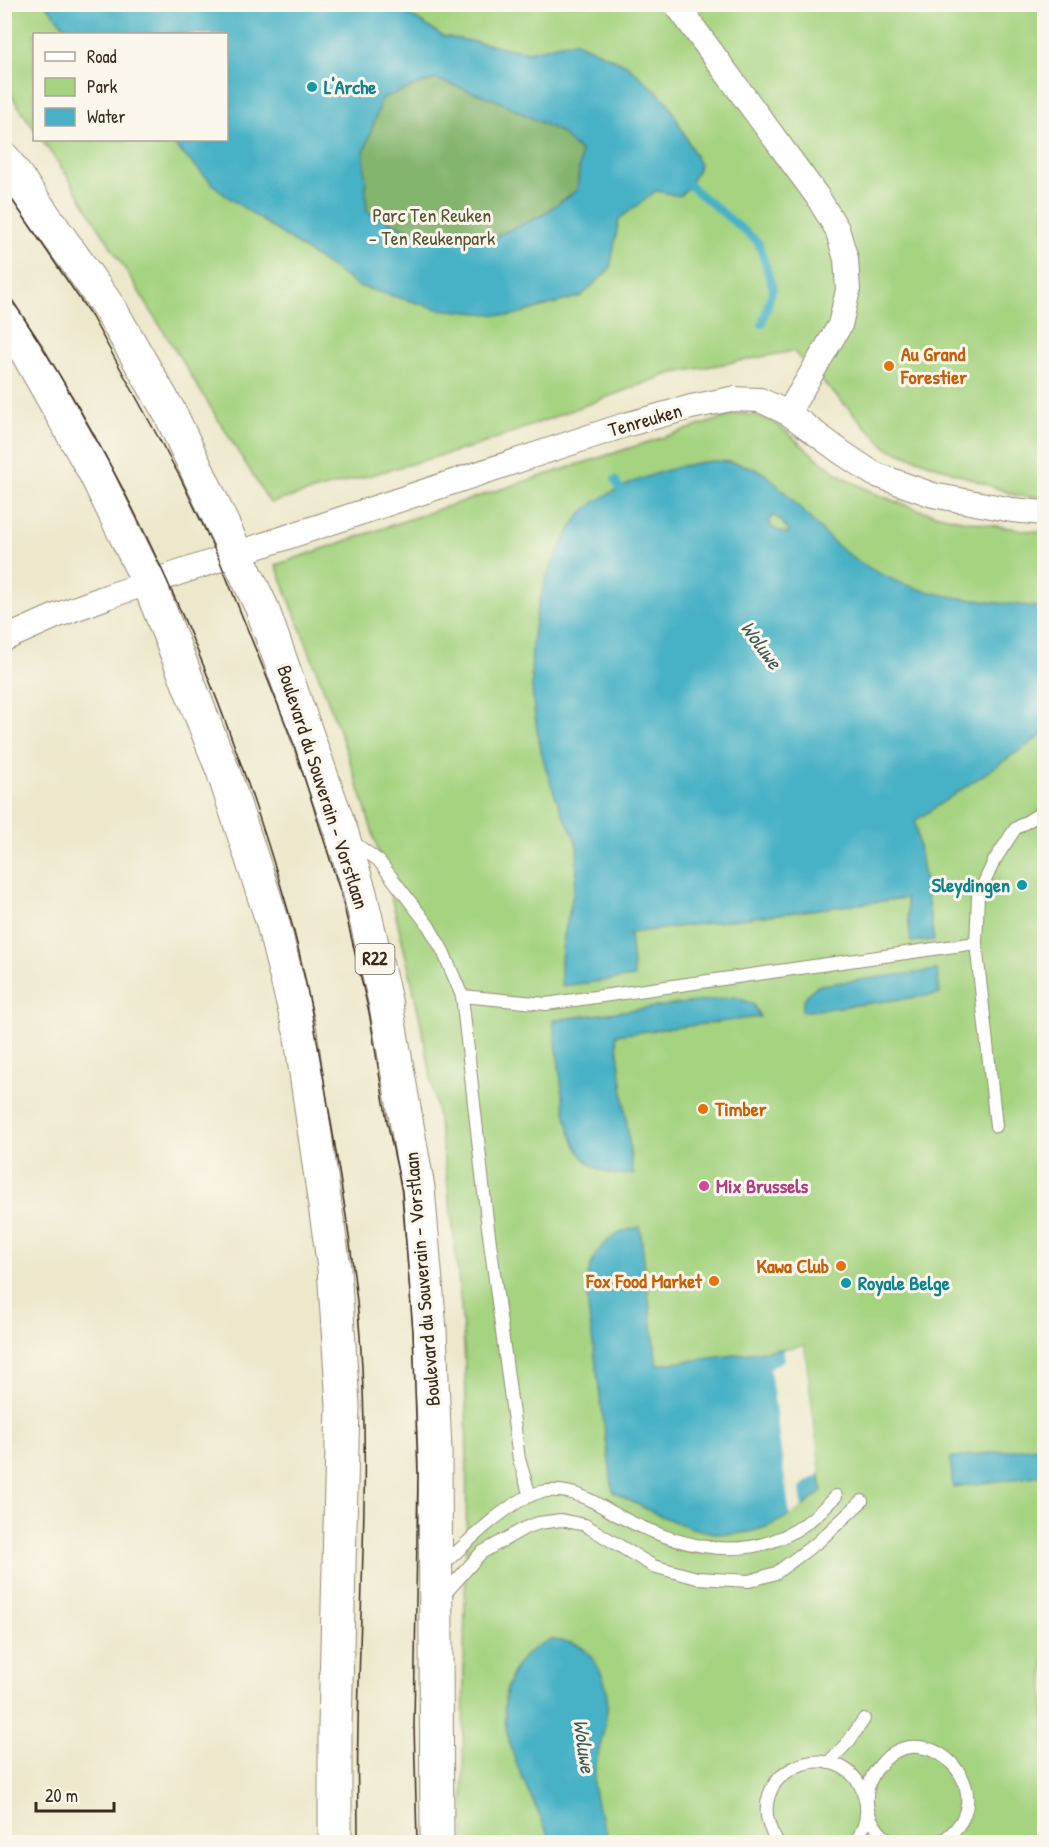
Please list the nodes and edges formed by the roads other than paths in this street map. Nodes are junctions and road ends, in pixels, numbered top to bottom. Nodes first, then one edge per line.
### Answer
1 (676, 4) edge
2 (4, 159) edge
3 (4, 319) edge
4 (788, 413) junction
5 (1044, 513) edge
6 (237, 553) junction
7 (149, 583) junction
8 (4, 639) edge
9 (1044, 811) edge
10 (342, 834) junction
11 (976, 943) junction
12 (462, 996) junction
13 (996, 1126) dead end
14 (530, 1496) junction
15 (836, 1496) dead end
16 (862, 1502) dead end
17 (435, 1573) junction
18 (435, 1605) junction
19 (864, 1719) dead end
20 (828, 1763) junction
21 (867, 1806) junction
22 (334, 1842) edge
23 (437, 1842) edge
24 (777, 1842) edge
25 (855, 1842) edge
26 (890, 1842) edge
27 (940, 1842) edge

1 - 4 street
2 - 6 main road, Boulevard du Souverain - Vorstlaan / R22
3 - 7 main road
4 - 5 street, Tenreuken
4 - 6 street, Tenreuken
6 - 7 street, Tenreuken
6 - 10 main road, Boulevard du Souverain - Vorstlaan / R22
7 - 8 street, Tenreuken
7 - 22 main road
9 - 11 lane
10 - 12 lane
10 - 17 main road, Boulevard du Souverain - Vorstlaan / R22
11 - 12 lane
11 - 13 lane
12 - 14 lane
14 - 15 lane
14 - 17 lane
16 - 18 lane
17 - 18 main road, Boulevard du Souverain - Vorstlaan / R22
18 - 23 main road, Boulevard du Souverain - Vorstlaan / R22
19 - 20 lane
20 - 21 lane
20 - 24 lane
21 - 25 lane
21 - 26 lane
21 - 27 lane

